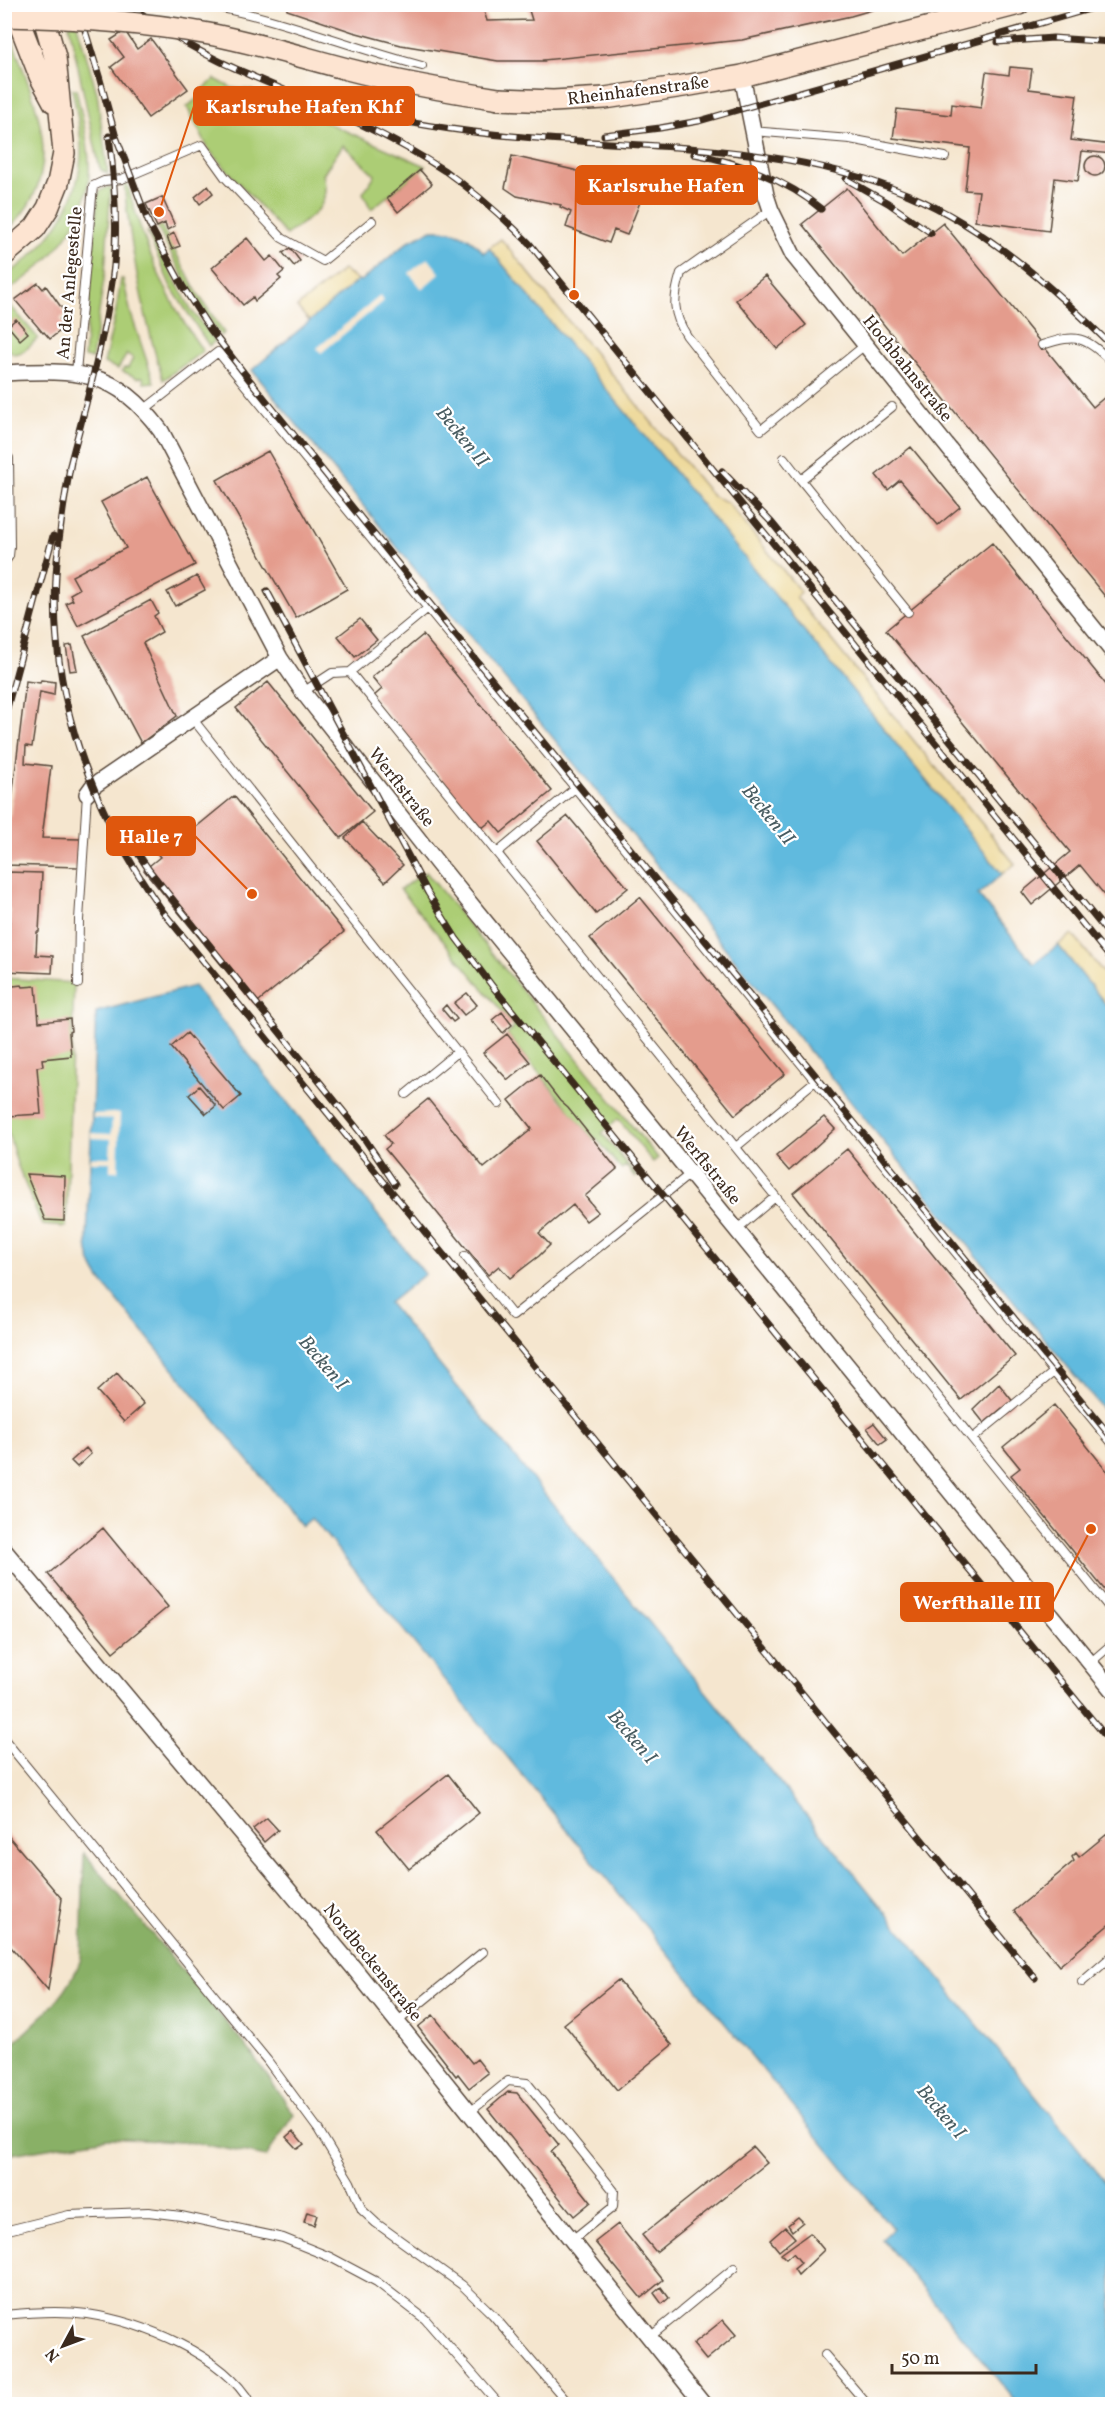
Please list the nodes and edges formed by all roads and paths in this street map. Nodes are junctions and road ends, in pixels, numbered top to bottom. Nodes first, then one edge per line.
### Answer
1 (12, 4) edge
2 (40, 4) edge
3 (200, 4) edge
4 (1020, 4) edge
5 (4, 16) edge
6 (422, 66) dead end
7 (742, 76) junction
8 (59, 111) junction
9 (753, 130) junction
10 (945, 157) dead end
11 (771, 210) junction
12 (372, 221) dead end
13 (4, 255) edge
14 (865, 345) junction
15 (1042, 345) dead end
16 (1113, 362) edge
17 (76, 372) junction
18 (4, 373) edge
19 (892, 407) dead end
20 (145, 409) junction
21 (9, 458) dead end
22 (784, 458) dead end
23 (801, 480) junction
24 (4, 563) edge
25 (428, 608) junction
26 (908, 612) dead end
27 (1113, 651) edge
28 (280, 658) junction
29 (350, 672) junction
30 (303, 692) junction
31 (192, 718) junction
32 (574, 788) junction
33 (87, 794) joint
34 (497, 853) junction
35 (78, 984) dead end
36 (457, 1052) junction
37 (815, 1082) junction
38 (406, 1094) dead end
39 (499, 1104) dead end
40 (736, 1148) junction
41 (690, 1174) junction
42 (775, 1197) junction
43 (736, 1230) junction
44 (465, 1256) dead end
45 (1055, 1371) junction
46 (973, 1438) junction
47 (1113, 1443) edge
48 (4, 1550) edge
49 (1113, 1611) edge
50 (1113, 1644) edge
51 (1090, 1663) junction
52 (1113, 1690) edge
53 (4, 1739) edge
54 (483, 1952) dead end
55 (1113, 1956) edge
56 (1082, 1982) dead end
57 (397, 2022) junction
58 (470, 2112) junction
59 (4, 2231) edge
60 (572, 2240) junction
61 (734, 2268) dead end
62 (4, 2316) edge
63 (650, 2337) junction
64 (825, 2355) dead end
65 (251, 2404) edge
66 (499, 2404) edge
67 (569, 2404) edge
68 (703, 2404) edge
69 (867, 2404) edge

1 - 8 main road
2 - 8 main road
3 - 6 lane
4 - 7 main road, Rheinhafenstraße
5 - 7 main road, Rheinhafenstraße, bridge
7 - 9 street, Hochbahnstraße
8 - 13 main road
9 - 10 lane
9 - 11 street, Hochbahnstraße
11 - 14 street, Hochbahnstraße
11 - 14 lane
12 - 17 lane, An der Anlegestelle
14 - 27 street, Hochbahnstraße
15 - 16 lane
17 - 18 street, Werftstraße
17 - 20 street, Werftstraße
19 - 23 lane
20 - 25 lane
20 - 28 street, Werftstraße
21 - 24 lane
22 - 23 lane
23 - 26 lane
25 - 29 lane
25 - 32 lane
28 - 30 street, Werftstraße
28 - 31 street
29 - 30 lane
29 - 34 lane
30 - 41 street, Werftstraße
31 - 33 street
31 - 36 lane
32 - 34 lane
32 - 37 lane
33 - 35 lane
34 - 40 lane
36 - 38 lane
36 - 39 lane
37 - 40 lane
37 - 45 lane
40 - 42 lane
41 - 43 street, Werftstraße
41 - 44 lane
42 - 43 lane
42 - 46 lane
43 - 51 street, Werftstraße
45 - 46 lane
45 - 47 lane
46 - 49 lane
48 - 57 street, Nordbeckenstraße
50 - 51 lane
51 - 52 street, Werftstraße
53 - 67 lane
54 - 57 lane
55 - 56 lane
57 - 58 street, Nordbeckenstraße
58 - 60 street, Nordbeckenstraße
58 - 60 lane
59 - 66 lane
60 - 63 street, Nordbeckenstraße
61 - 63 lane
62 - 65 lane
63 - 68 street, Nordbeckenstraße
64 - 69 lane

